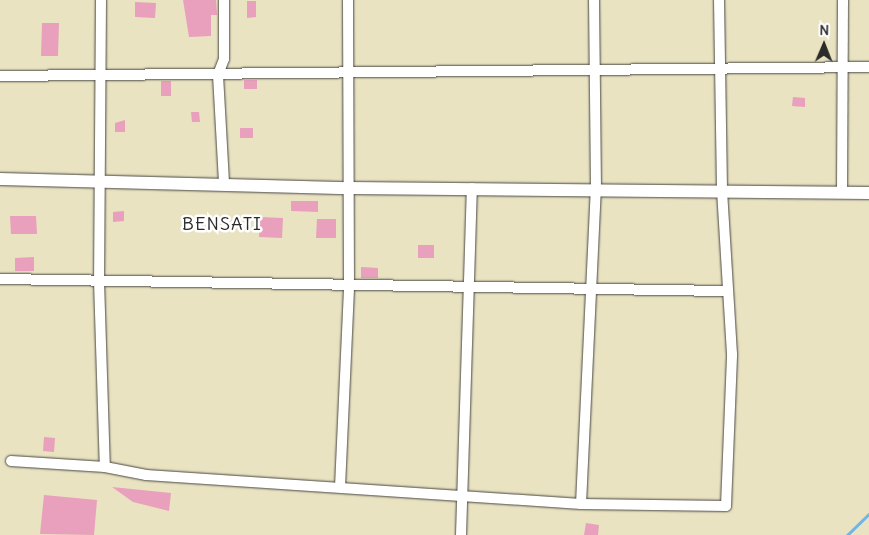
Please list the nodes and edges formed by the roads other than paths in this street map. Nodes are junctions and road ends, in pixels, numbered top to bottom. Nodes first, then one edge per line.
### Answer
1 (100, 0) edge
2 (224, 0) edge
3 (348, 0) edge
4 (594, 0) edge
5 (719, 0) edge
6 (843, 0) edge
7 (869, 66) edge
8 (842, 67) junction
9 (718, 69) junction
10 (594, 71) junction
11 (218, 75) junction
12 (348, 75) junction
13 (0, 76) edge
14 (99, 76) junction
15 (0, 179) edge
16 (102, 181) junction
17 (224, 184) junction
18 (349, 188) junction
19 (472, 188) junction
20 (596, 189) junction
21 (722, 190) junction
22 (842, 192) junction
23 (869, 193) edge
24 (0, 279) edge
25 (99, 281) junction
26 (349, 286) junction
27 (468, 288) junction
28 (593, 290) junction
29 (726, 291) junction
30 (11, 461) dead end
31 (105, 467) junction
32 (340, 487) junction
33 (463, 494) junction
34 (581, 504) junction
35 (461, 535) edge

1 - 14 street
2 - 11 street
3 - 12 street
4 - 10 street
5 - 9 street
6 - 8 street
7 - 8 street
8 - 9 street
8 - 22 street
9 - 10 street
9 - 21 street
10 - 12 street
10 - 20 street
11 - 12 street
11 - 14 street
11 - 17 street
12 - 18 street
13 - 14 street
14 - 16 street
15 - 16 street
16 - 17 street
16 - 25 street
17 - 18 street
18 - 19 street
18 - 26 street
19 - 20 street
19 - 27 street
20 - 21 street
20 - 28 street
21 - 22 street
21 - 29 street
22 - 23 street
24 - 25 street
25 - 26 street
25 - 31 street
26 - 27 street
26 - 32 street
27 - 28 street
27 - 33 street
28 - 29 street
28 - 34 street
29 - 34 street
30 - 31 street
31 - 32 street
32 - 33 street
33 - 34 street
33 - 35 street

